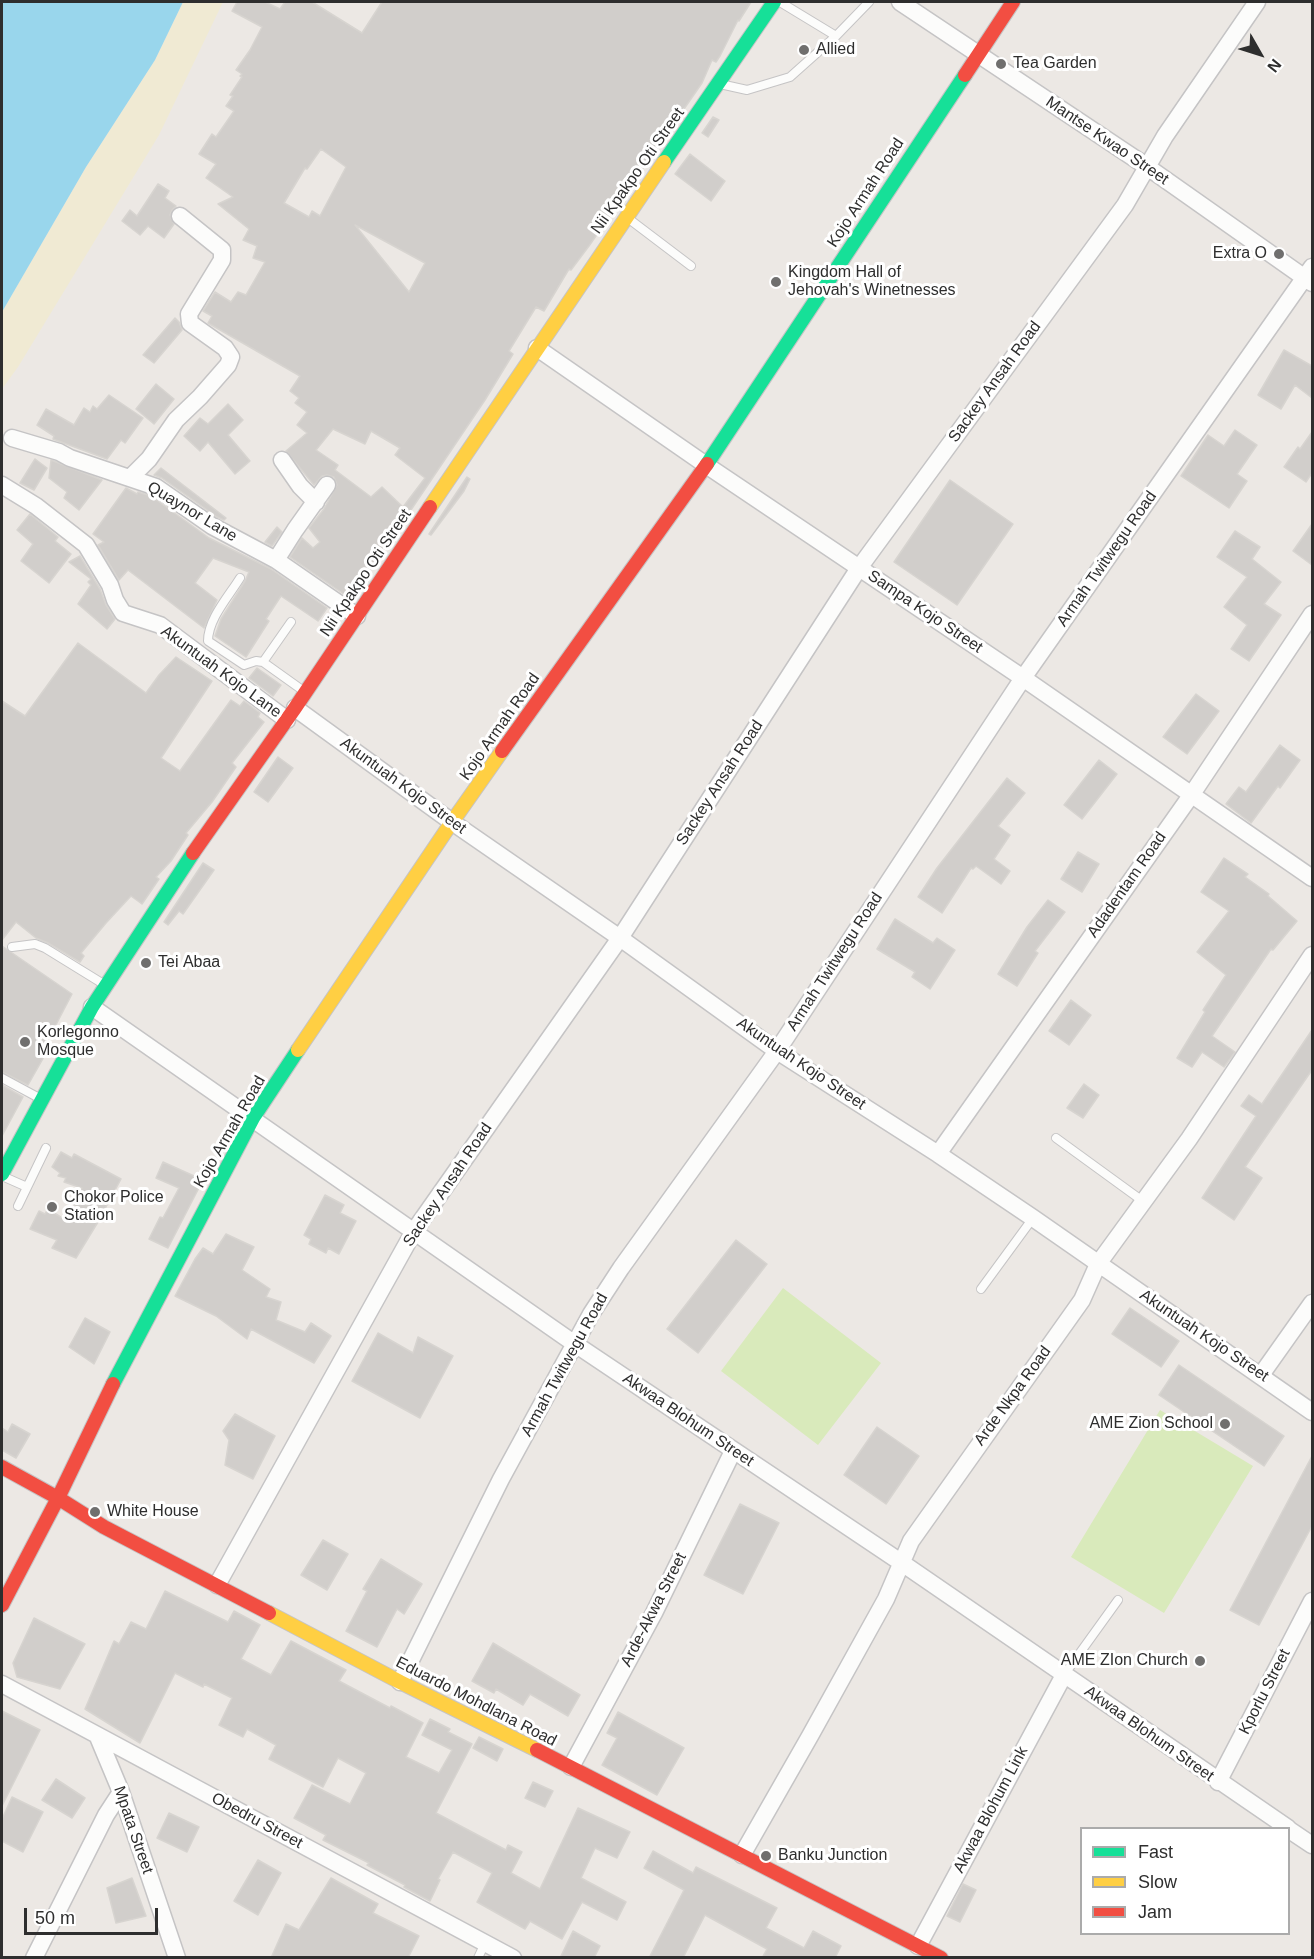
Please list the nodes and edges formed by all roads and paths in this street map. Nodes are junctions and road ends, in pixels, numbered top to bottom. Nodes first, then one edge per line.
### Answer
1 (774, 2) edge
2 (780, 2) edge
3 (869, 2) edge
4 (900, 2) edge
5 (1013, 2) edge
6 (1257, 2) edge
7 (836, 36) junction
8 (977, 54) junction
9 (718, 84) junction
10 (1146, 166) junction
11 (180, 216) dead end
12 (626, 217) junction
13 (691, 266) dead end
14 (1310, 276) edge
15 (537, 348) junction
16 (12, 438) dead end
17 (282, 460) dead end
18 (706, 465) junction
19 (130, 477) junction
20 (2, 485) edge
21 (327, 485) dead end
22 (316, 502) junction
23 (276, 560) junction
24 (859, 568) junction
25 (240, 578) dead end
26 (1312, 614) edge
27 (357, 616) junction
28 (291, 622) dead end
29 (263, 662) junction
30 (1023, 678) junction
31 (306, 692) junction
32 (291, 714) junction
33 (1192, 794) junction
34 (452, 822) junction
35 (1312, 878) edge
36 (620, 938) junction
37 (12, 947) dead end
38 (1312, 955) edge
39 (105, 986) junction
40 (92, 1007) junction
41 (777, 1051) junction
42 (2, 1078) edge
43 (41, 1100) junction
44 (253, 1118) junction
45 (1056, 1138) dead end
46 (46, 1148) dead end
47 (938, 1155) junction
48 (2, 1175) edge
49 (27, 1187) junction
50 (1144, 1202) junction
51 (18, 1206) dead end
52 (1032, 1218) junction
53 (414, 1231) junction
54 (1098, 1264) junction
55 (981, 1289) dead end
56 (1312, 1303) edge
57 (575, 1344) junction
58 (1261, 1375) junction
59 (1312, 1412) edge
60 (734, 1451) junction
61 (2, 1467) edge
62 (58, 1498) junction
63 (902, 1563) junction
64 (217, 1585) junction
65 (1118, 1600) dead end
66 (1312, 1601) edge
67 (2, 1605) edge
68 (1064, 1675) junction
69 (400, 1682) junction
70 (2, 1684) edge
71 (98, 1737) junction
72 (570, 1767) junction
73 (1218, 1782) junction
74 (121, 1792) junction
75 (1285, 1827) edge
76 (1290, 1830) edge
77 (1312, 1845) edge
78 (742, 1855) junction
79 (918, 1946) junction
80 (482, 1950) edge
81 (34, 1958) edge
82 (177, 1958) edge
83 (513, 1958) edge
84 (941, 1958) edge

1 - 9 street, Nii Kpakpo Oti Street
2 - 7 lane
3 - 7 lane
4 - 8 street, Mantse Kwao Street
5 - 8 street, Kojo Armah Road
6 - 10 street, Sackey Ansah Road
7 - 9 lane
8 - 10 street, Mantse Kwao Street
8 - 18 street, Kojo Armah Road
9 - 12 street, Nii Kpakpo Oti Street
10 - 14 street, Mantse Kwao Street
10 - 24 street, Sackey Ansah Road
11 - 19 street
12 - 13 lane
12 - 15 street, Nii Kpakpo Oti Street
14 - 30 street, Armah Twitwegu Road
15 - 18 street, Sampa Kojo Street
15 - 27 street, Nii Kpakpo Oti Street
16 - 19 street, Quaynor Lane
17 - 22 street
18 - 24 street, Sampa Kojo Street
18 - 34 street, Kojo Armah Road
19 - 23 street, Quaynor Lane
20 - 32 street, Akuntuah Kojo Lane
21 - 22 street
22 - 23 street
23 - 27 street, Quaynor Lane
24 - 30 street, Sampa Kojo Street
24 - 36 street, Sackey Ansah Road
25 - 29 lane
26 - 33 street, Adadentam Road
27 - 31 street, Nii Kpakpo Oti Street
28 - 29 lane
29 - 31 lane
30 - 33 street, Sampa Kojo Street
30 - 41 street, Armah Twitwegu Road
31 - 32 street, Nii Kpakpo Oti Street
32 - 34 street, Akuntuah Kojo Street
32 - 39 street, Nii Kpakpo Oti Street
33 - 35 street, Sampa Kojo Street
33 - 47 street, Adadentam Road
34 - 36 street, Akuntuah Kojo Street
34 - 44 street, Kojo Armah Road
36 - 41 street, Akuntuah Kojo Street
36 - 53 street, Sackey Ansah Road
37 - 39 lane
38 - 50 street, Arde Nkpa Road
39 - 40 street, Nii Kpakpo Oti Street
40 - 43 street, Nii Kpakpo Oti Street
40 - 44 street, Akwaa Blohum Street
41 - 47 street, Akuntuah Kojo Street
41 - 57 street, Armah Twitwegu Road
42 - 43 lane
43 - 48 street, Nii Kpakpo Oti Street
44 - 53 street, Akwaa Blohum Street
44 - 62 street, Kojo Armah Road
45 - 50 lane
46 - 49 lane
47 - 52 street, Akuntuah Kojo Street
48 - 49 lane
49 - 51 lane
50 - 54 street, Arde Nkpa Road
52 - 54 street, Akuntuah Kojo Street
52 - 55 lane
53 - 57 street, Akwaa Blohum Street
53 - 64 street, Sackey Ansah Road
54 - 58 street, Akuntuah Kojo Street
54 - 63 street, Arde Nkpa Road
56 - 58 street
57 - 60 street, Akwaa Blohum Street
57 - 69 street, Armah Twitwegu Road
58 - 59 street, Akuntuah Kojo Street
60 - 63 street, Akwaa Blohum Street
60 - 72 street, Arde-Akwa Street
61 - 62 street, Eduardo Mohdlana Road
62 - 64 street, Eduardo Mohdlana Road
62 - 67 street, Kojo Armah Road
63 - 68 street, Akwaa Blohum Street
63 - 78 street, Arde Nkpa Road
64 - 69 street, Eduardo Mohdlana Road
65 - 68 lane
66 - 73 street, Kporlu Street
68 - 73 street, Akwaa Blohum Street
68 - 79 street, Akwaa Blohum Link
69 - 72 street, Eduardo Mohdlana Road
70 - 71 street, Obedru Street
71 - 74 street, Mpata Street
71 - 80 street, Obedru Street
72 - 78 street, Eduardo Mohdlana Road
73 - 75 street, Akwaa Blohum Street
74 - 81 street
74 - 82 street, Mpata Street
76 - 77 street, Akwaa Blohum Street
78 - 79 street, Eduardo Mohdlana Road
79 - 84 street, Eduardo Mohdlana Road
80 - 83 street, Obedru Street

